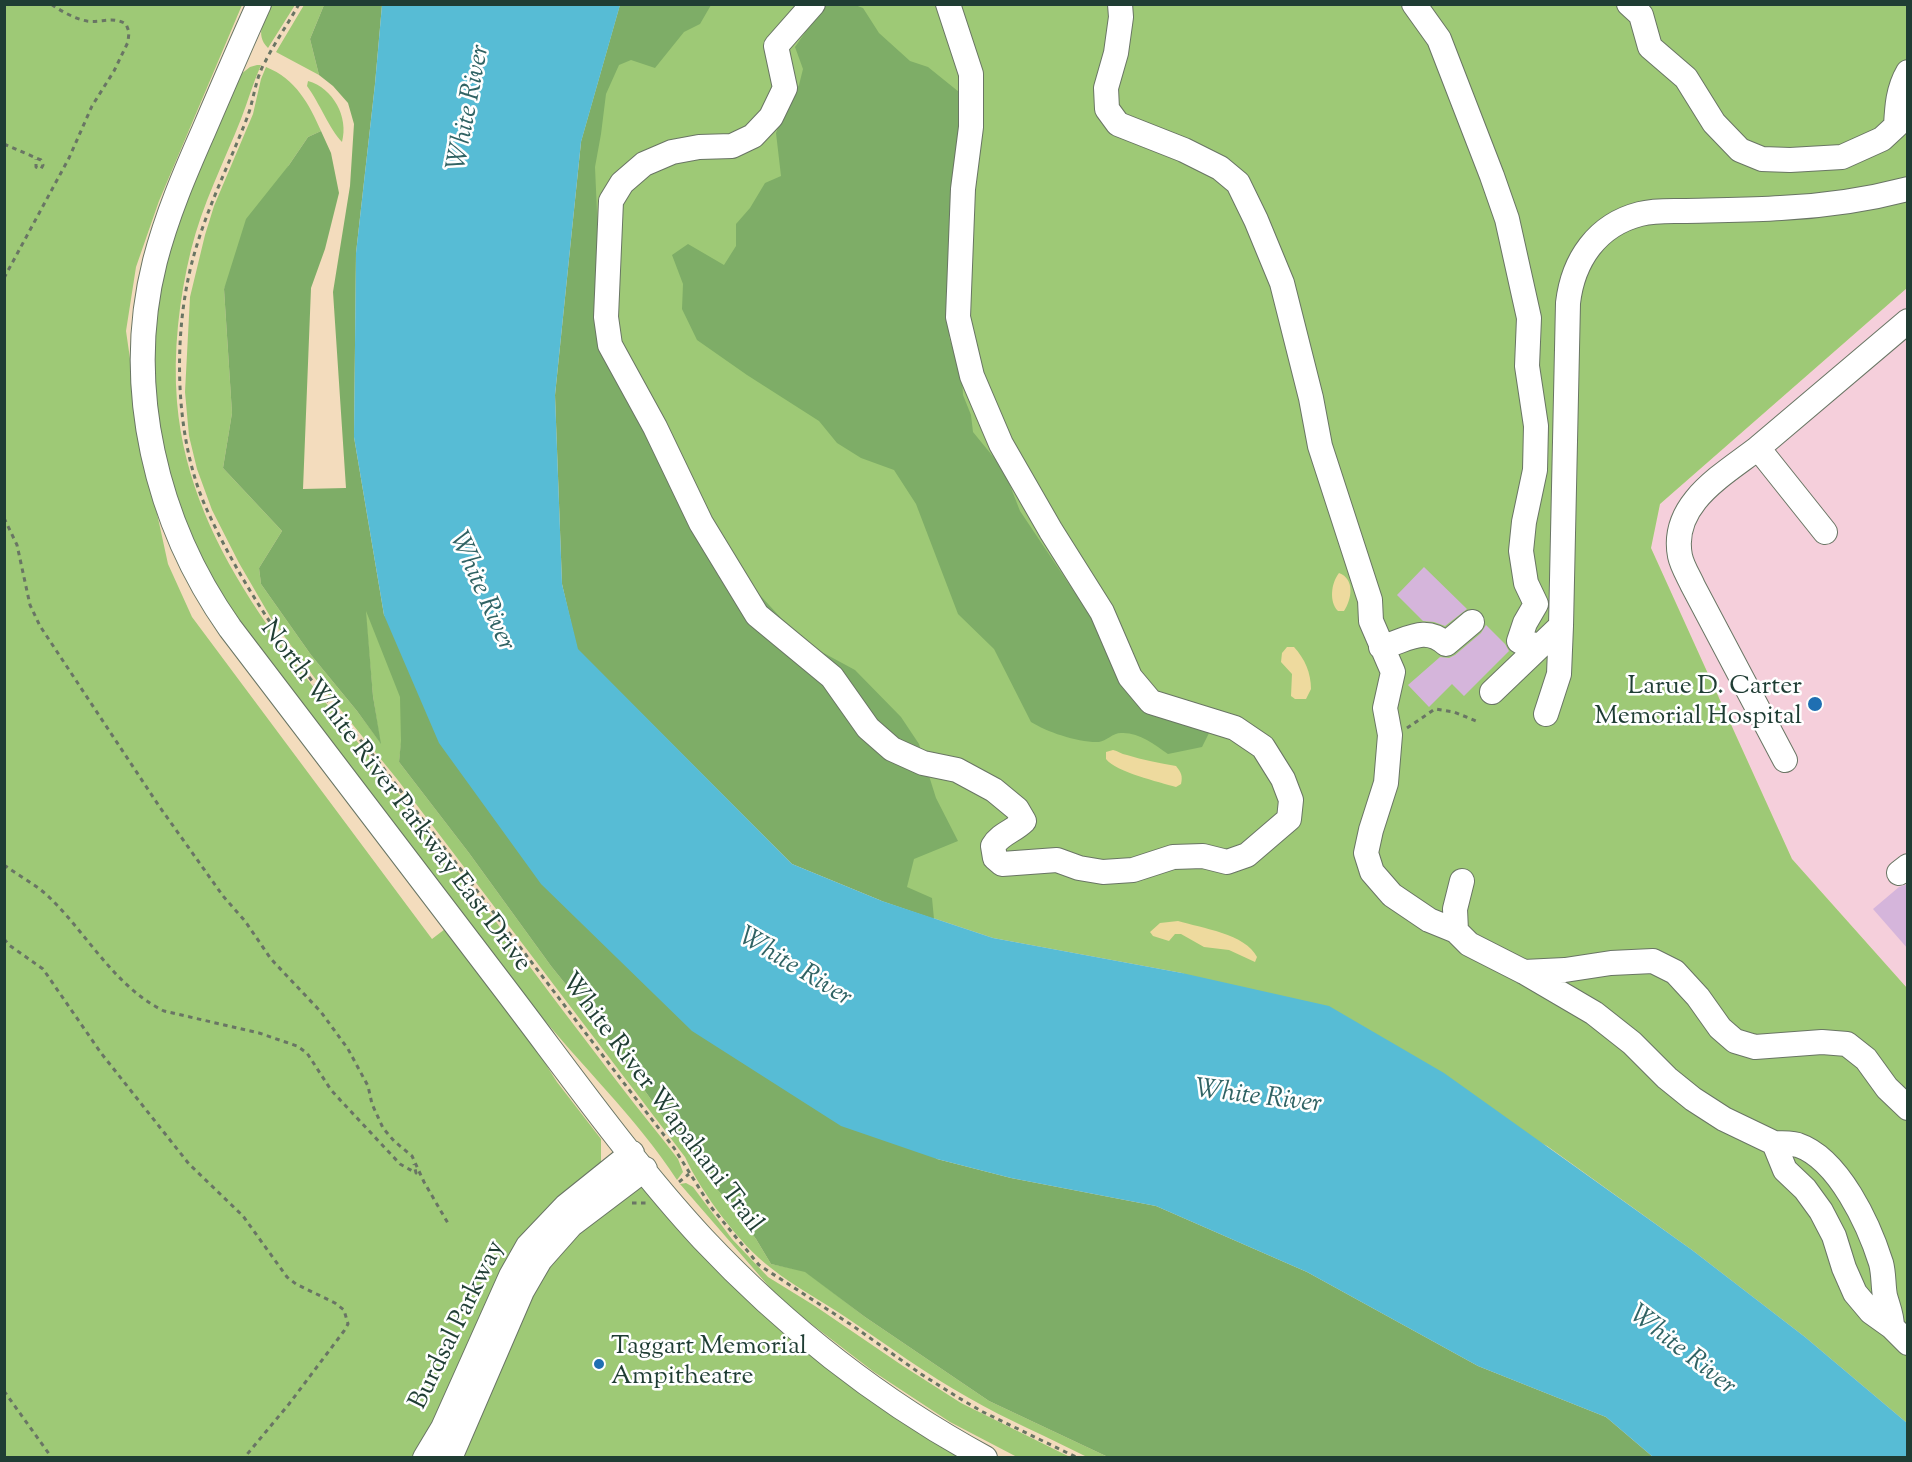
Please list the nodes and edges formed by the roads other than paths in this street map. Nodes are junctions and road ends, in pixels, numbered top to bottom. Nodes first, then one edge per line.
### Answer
1 (259, 4) edge
2 (813, 4) edge
3 (948, 4) edge
4 (1120, 4) edge
5 (1414, 4) edge
6 (1629, 4) edge
7 (1908, 72) edge
8 (1908, 189) edge
9 (1908, 321) edge
10 (1758, 448) junction
11 (1825, 532) dead end
12 (1472, 622) dead end
13 (1561, 626) junction
14 (1539, 646) junction
15 (1381, 647) junction
16 (1492, 692) dead end
17 (1546, 714) dead end
18 (1785, 760) dead end
19 (1462, 881) dead end
20 (1455, 920) junction
21 (1524, 972) junction
22 (1908, 1108) edge
23 (1774, 1143) junction
24 (638, 1161) junction
25 (1900, 1335) edge
26 (425, 1458) edge
27 (450, 1458) edge
28 (985, 1458) edge

1 - 24 street, North White River Parkway East Drive
2 - 3 street
4 - 15 street
5 - 14 street
6 - 7 street
8 - 13 street
9 - 10 street
10 - 11 street
10 - 18 street
12 - 15 street
13 - 14 street
13 - 17 street
14 - 16 street
15 - 20 street
19 - 20 street
20 - 21 street
21 - 22 street
21 - 23 street
23 - 25 street
23 - 25 street
24 - 26 street, Burdsal Parkway
24 - 27 street, Burdsal Parkway
24 - 28 street, North White River Parkway East Drive

